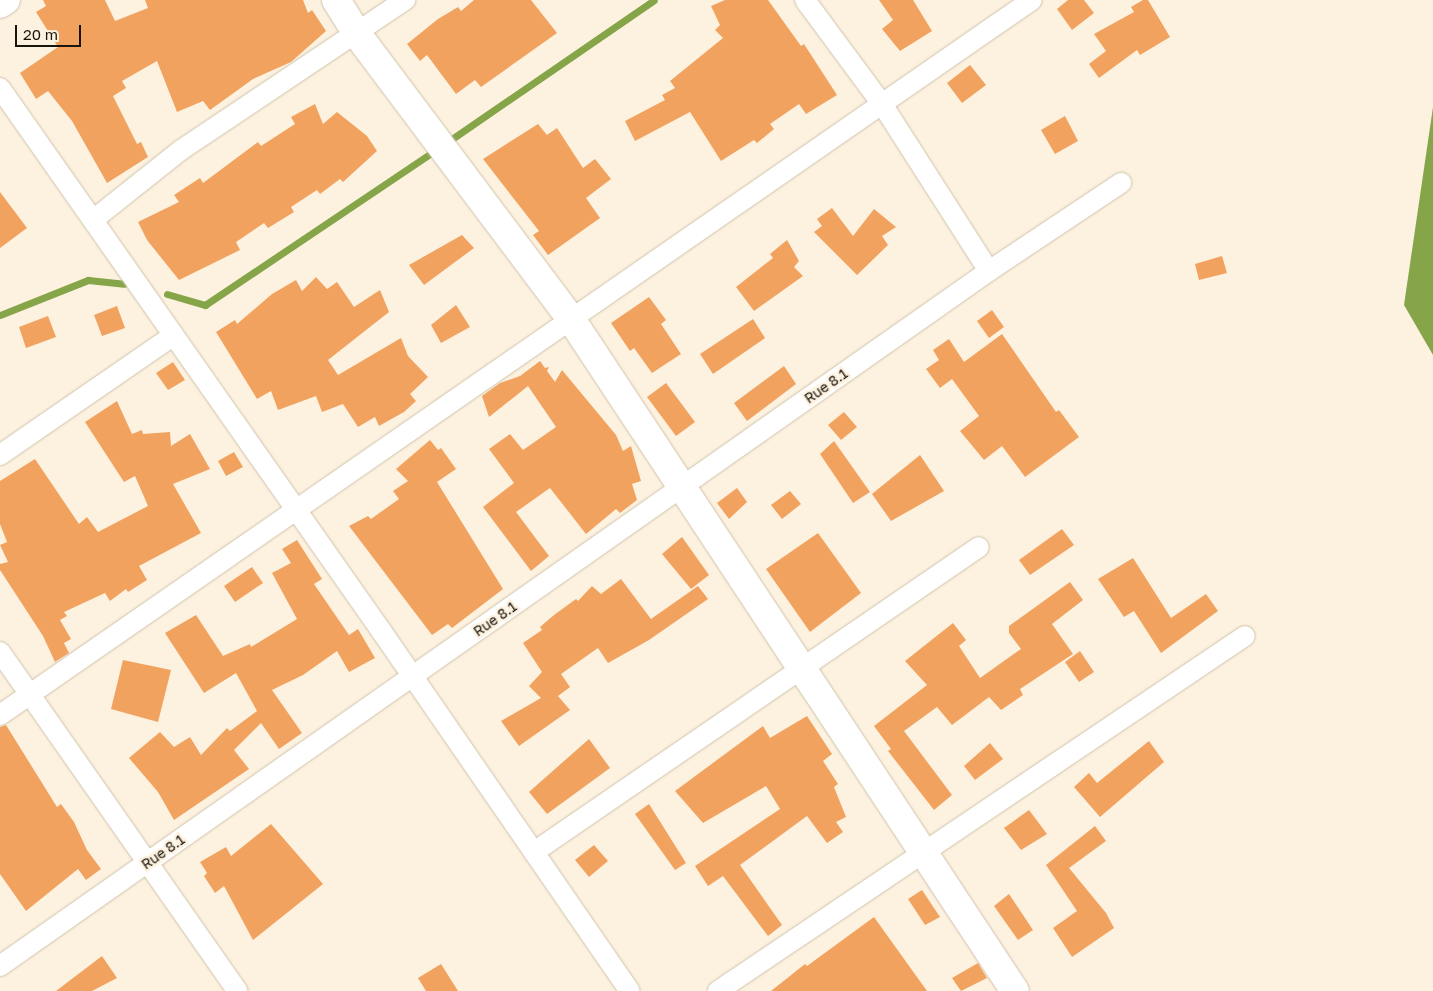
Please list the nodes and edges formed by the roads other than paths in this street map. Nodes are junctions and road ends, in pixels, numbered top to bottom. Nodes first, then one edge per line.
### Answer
1 (6, 0) edge
2 (336, 0) edge
3 (405, 0) edge
4 (805, 0) edge
5 (1032, 0) edge
6 (0, 4) edge
7 (357, 34) junction
8 (0, 88) edge
9 (882, 104) junction
10 (1121, 183) dead end
11 (93, 220) junction
12 (989, 271) junction
13 (571, 319) junction
14 (174, 335) junction
15 (0, 455) edge
16 (682, 487) junction
17 (296, 510) junction
18 (979, 547) dead end
19 (1245, 636) dead end
20 (0, 652) edge
21 (801, 667) junction
22 (413, 676) junction
23 (30, 694) junction
24 (0, 715) edge
25 (534, 852) junction
26 (923, 852) junction
27 (148, 862) junction
28 (0, 966) edge
29 (237, 991) edge
30 (630, 991) edge
31 (718, 991) edge
32 (1015, 991) edge

1 - 6 street
2 - 7 street
3 - 7 street
4 - 9 street
5 - 9 street
7 - 11 street
7 - 13 street
8 - 11 street
9 - 12 street
9 - 13 street
10 - 12 street, Rue 8.1
11 - 14 street
12 - 16 street, Rue 8.1
13 - 16 street
13 - 17 street
14 - 15 street
14 - 17 street
16 - 21 street
16 - 22 street, Rue 8.1
17 - 22 street
17 - 23 street
18 - 21 street
19 - 26 street
20 - 23 street
21 - 25 street
21 - 26 street
22 - 25 street
22 - 27 street, Rue 8.1
23 - 24 street
23 - 27 street
25 - 30 street
26 - 31 street
26 - 32 street
27 - 28 street, Rue 8.1
27 - 29 street

